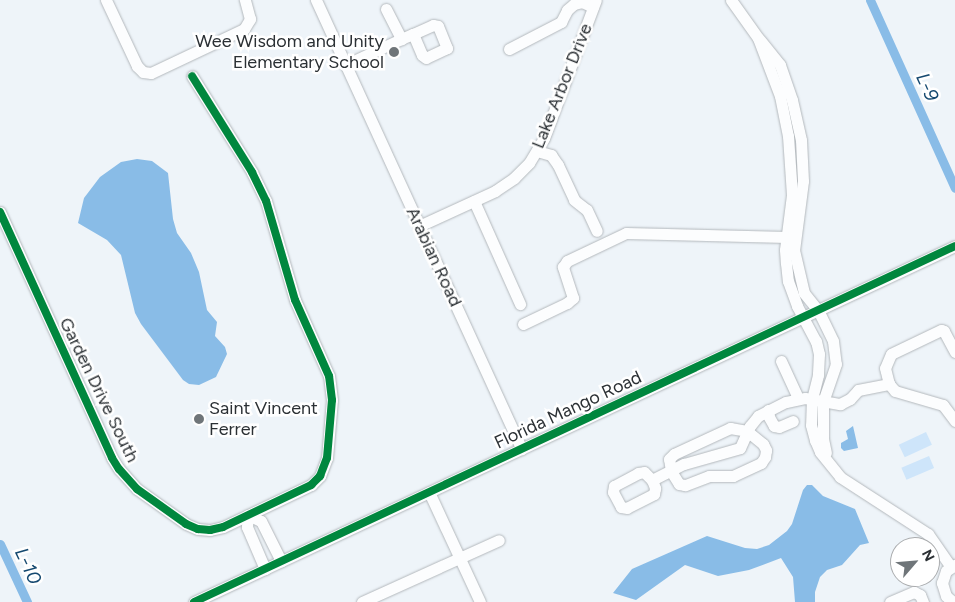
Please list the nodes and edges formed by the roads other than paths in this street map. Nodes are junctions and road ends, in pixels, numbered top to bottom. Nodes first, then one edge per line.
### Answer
1 (106, 0) edge
2 (245, 0) edge
3 (316, 0) edge
4 (731, 0) edge
5 (594, 4) edge
6 (386, 9) dead end
7 (413, 34) junction
8 (401, 39) junction
9 (509, 49) dead end
10 (345, 65) junction
11 (192, 76) dead end
12 (538, 151) junction
13 (474, 201) junction
14 (0, 212) edge
15 (420, 226) junction
16 (597, 231) dead end
17 (791, 239) junction
18 (955, 246) edge
19 (520, 304) dead end
20 (818, 310) junction
21 (803, 317) junction
22 (523, 324) dead end
23 (955, 352) edge
24 (781, 361) dead end
25 (889, 384) junction
26 (798, 398) junction
27 (818, 400) junction
28 (768, 410) junction
29 (793, 421) dead end
30 (955, 421) edge
31 (747, 431) junction
32 (522, 449) junction
33 (671, 471) junction
34 (652, 480) dead end
35 (429, 492) junction
36 (248, 515) junction
37 (499, 540) dead end
38 (460, 558) junction
39 (281, 561) junction
40 (953, 566) edge
41 (264, 569) junction
42 (897, 601) edge
43 (951, 601) edge
44 (194, 602) edge
45 (364, 602) edge
46 (480, 602) edge
47 (923, 602) edge

1 - 2 street
3 - 10 street, Arabian Road
4 - 17 street
5 - 9 street
5 - 12 street, Lake Arbor Drive
6 - 8 street
7 - 7 street
7 - 8 street
8 - 10 street
10 - 15 street, Arabian Road
11 - 36 street, Garden Drive South
12 - 13 street, Lake Arbor Drive
12 - 16 street
13 - 15 street, Lake Arbor Drive
13 - 19 street
14 - 36 street, Garden Drive South
15 - 32 street, Arabian Road
17 - 20 street
17 - 21 street
17 - 22 street
18 - 20 street, Florida Mango Road
20 - 21 street, Florida Mango Road
20 - 27 street
21 - 27 street
21 - 32 street, Florida Mango Road
23 - 25 street
24 - 26 street
25 - 27 street
25 - 30 street
26 - 27 street
26 - 28 street
27 - 40 street
28 - 29 street
28 - 31 street
31 - 33 street
31 - 33 street
31 - 33 street
32 - 35 street, Florida Mango Road
33 - 34 street
35 - 38 street
35 - 39 street, Florida Mango Road
36 - 39 street
36 - 41 street
37 - 38 street
38 - 45 street
38 - 46 street
39 - 41 street, Florida Mango Road
40 - 43 street
41 - 44 street, Florida Mango Road
42 - 47 street

